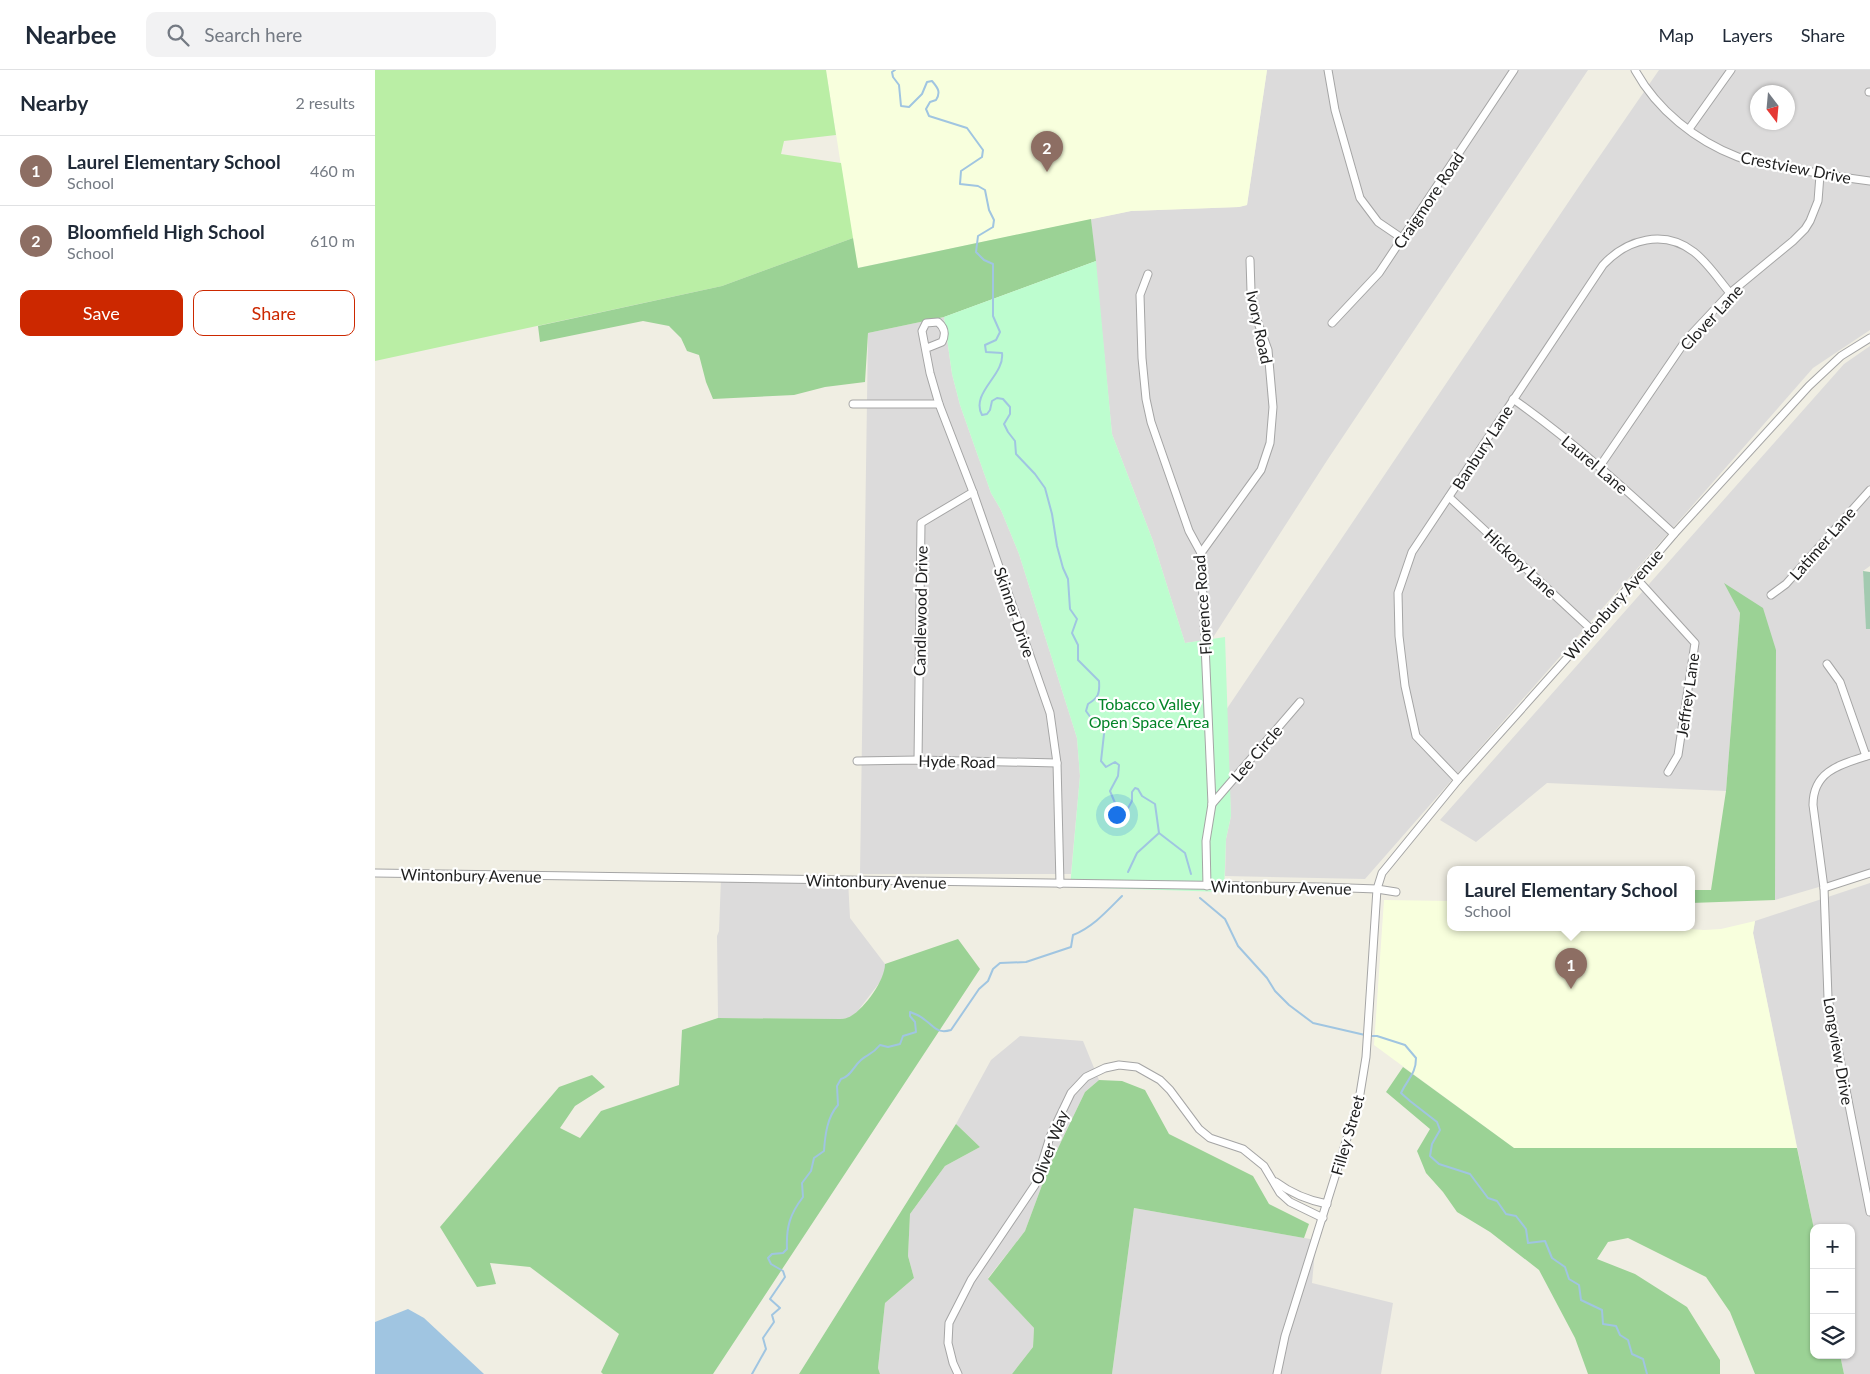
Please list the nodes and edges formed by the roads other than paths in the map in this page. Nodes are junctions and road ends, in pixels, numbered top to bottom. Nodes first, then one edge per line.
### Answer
1 (1328, 70) edge
2 (1514, 70) edge
3 (1635, 70) edge
4 (1731, 70) edge
5 (1689, 130) junction
6 (1820, 174) junction
7 (1870, 181) edge
8 (1403, 239) junction
9 (1249, 260) dead end
10 (1148, 274) dead end
11 (1730, 293) junction
12 (1332, 323) dead end
13 (1870, 338) edge
14 (927, 348) dead end
15 (1513, 399) junction
16 (853, 404) dead end
17 (939, 404) junction
18 (1600, 466) junction
19 (1870, 490) edge
20 (973, 492) junction
21 (1449, 497) junction
22 (1673, 534) junction
23 (1201, 554) junction
24 (1637, 578) junction
25 (1771, 595) dead end
26 (1592, 630) junction
27 (1827, 664) dead end
28 (1300, 702) dead end
29 (1868, 755) edge
30 (919, 760) junction
31 (857, 762) dead end
32 (1057, 763) junction
33 (1668, 772) dead end
34 (1458, 780) junction
35 (1212, 804) junction
36 (1870, 873) edge
37 (375, 874) edge
38 (1060, 884) junction
39 (1207, 886) junction
40 (1824, 888) junction
41 (1377, 889) junction
42 (1396, 892) dead end
43 (1273, 1181) junction
44 (1327, 1204) junction
45 (1870, 1212) edge
46 (1323, 1218) junction
47 (958, 1374) edge
48 (1277, 1374) edge

1 - 8 street
2 - 8 street, Craigmore Road
3 - 5 street, Crestview Drive
4 - 5 street
5 - 6 street, Crestview Drive
6 - 7 street, Crestview Drive
6 - 11 street, Clover Lane
8 - 12 street, Craigmore Road
9 - 23 street, Ivory Road
10 - 23 street, Florence Road
11 - 15 street, Banbury Lane
11 - 18 street, Clover Lane
13 - 22 street, Wintonbury Avenue
14 - 17 street, Skinner Drive
15 - 18 street, Laurel Lane
15 - 21 street, Banbury Lane
16 - 17 street
17 - 20 street, Skinner Drive
18 - 22 street, Laurel Lane
19 - 25 street, Latimer Lane
20 - 30 street, Candlewood Drive
20 - 32 street, Skinner Drive
21 - 26 street, Hickory Lane
21 - 34 street, Banbury Lane
22 - 24 street, Wintonbury Avenue
23 - 35 street, Florence Road
24 - 26 street, Wintonbury Avenue
24 - 33 street, Jeffrey Lane
26 - 34 street, Wintonbury Avenue
27 - 29 street
28 - 35 street, Lee Circle
29 - 40 street, Longview Drive
30 - 31 street, Hyde Road
30 - 32 street, Hyde Road
32 - 38 street, Skinner Drive
34 - 41 street, Wintonbury Avenue
35 - 39 street, Florence Road
36 - 40 street
37 - 38 street, Wintonbury Avenue
38 - 39 street, Wintonbury Avenue
39 - 41 street, Wintonbury Avenue
40 - 45 street, Longview Drive
41 - 42 street, Wintonbury Avenue
41 - 44 street, Filley Street
43 - 44 street, Oliver Way
43 - 46 street, Oliver Way
43 - 47 street, Oliver Way
44 - 46 street, Filley Street
46 - 48 street, Filley Street

